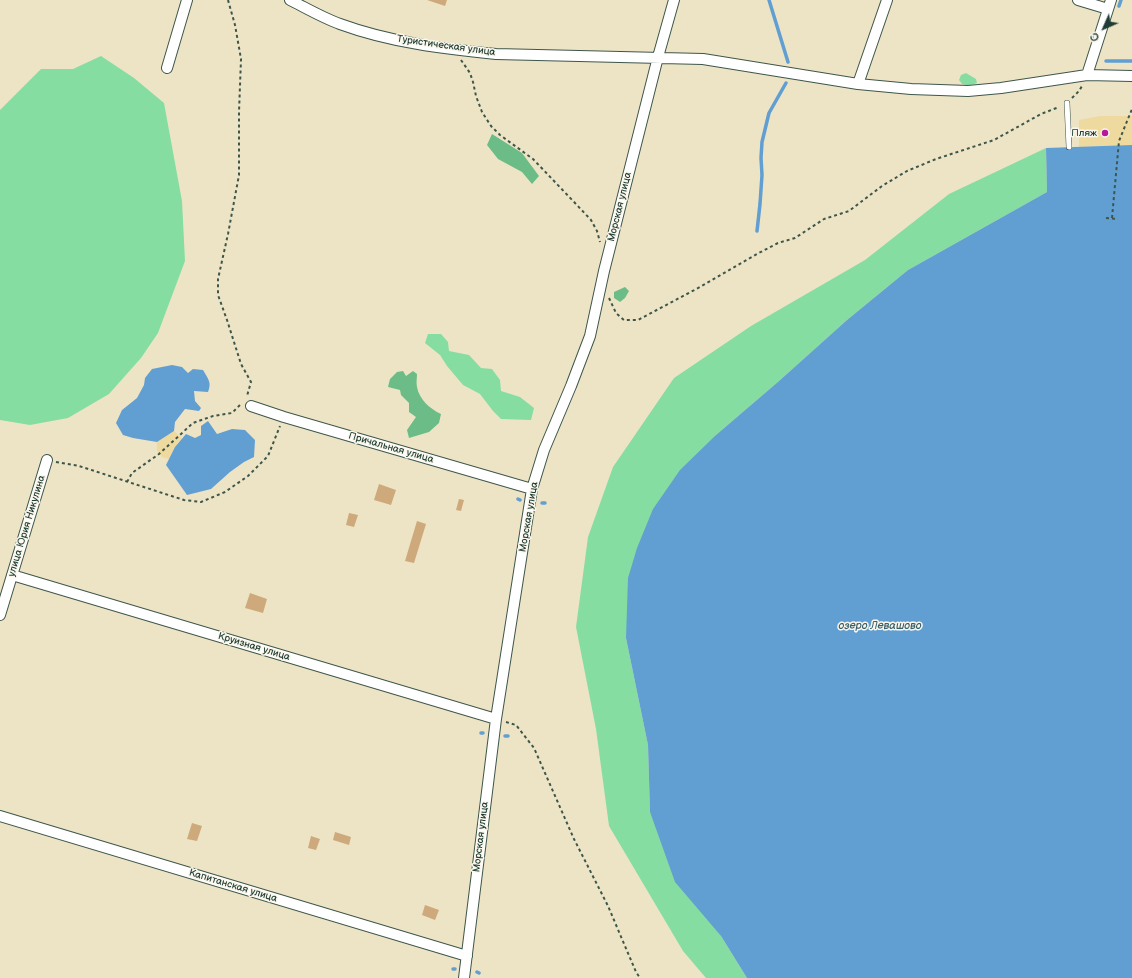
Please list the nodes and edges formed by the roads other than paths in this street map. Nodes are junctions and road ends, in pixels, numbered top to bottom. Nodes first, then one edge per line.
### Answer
1 (187, 0) edge
2 (290, 0) edge
3 (674, 0) edge
4 (887, 0) edge
5 (1078, 0) edge
6 (1109, 5) edge
7 (658, 57) junction
8 (167, 68) dead end
9 (1088, 75) junction
10 (1132, 76) edge
11 (858, 84) junction
12 (1067, 104) road end
13 (1069, 147) dead end
14 (248, 403) road end
15 (48, 460) road end
16 (532, 489) junction
17 (12, 575) junction
18 (0, 615) edge
19 (496, 719) junction
20 (0, 816) edge
21 (467, 956) junction
22 (464, 978) edge

1 - 8 street
2 - 7 street, Туристическая улица
3 - 7 street, Морская улица
4 - 11 street
5 - 6 street
6 - 9 street
7 - 11 street, Туристическая улица
7 - 16 street, Морская улица
9 - 10 street, Туристическая улица
9 - 11 street, Туристическая улица
12 - 13 lane
14 - 16 street, Причальная улица
15 - 17 street, улица Юрия Никулина
16 - 19 street, Морская улица
17 - 18 street, улица Юрия Никулина
17 - 19 street, Круизная улица
19 - 21 street, Морская улица
20 - 21 street, Капитанская улица
21 - 22 street, Морская улица

